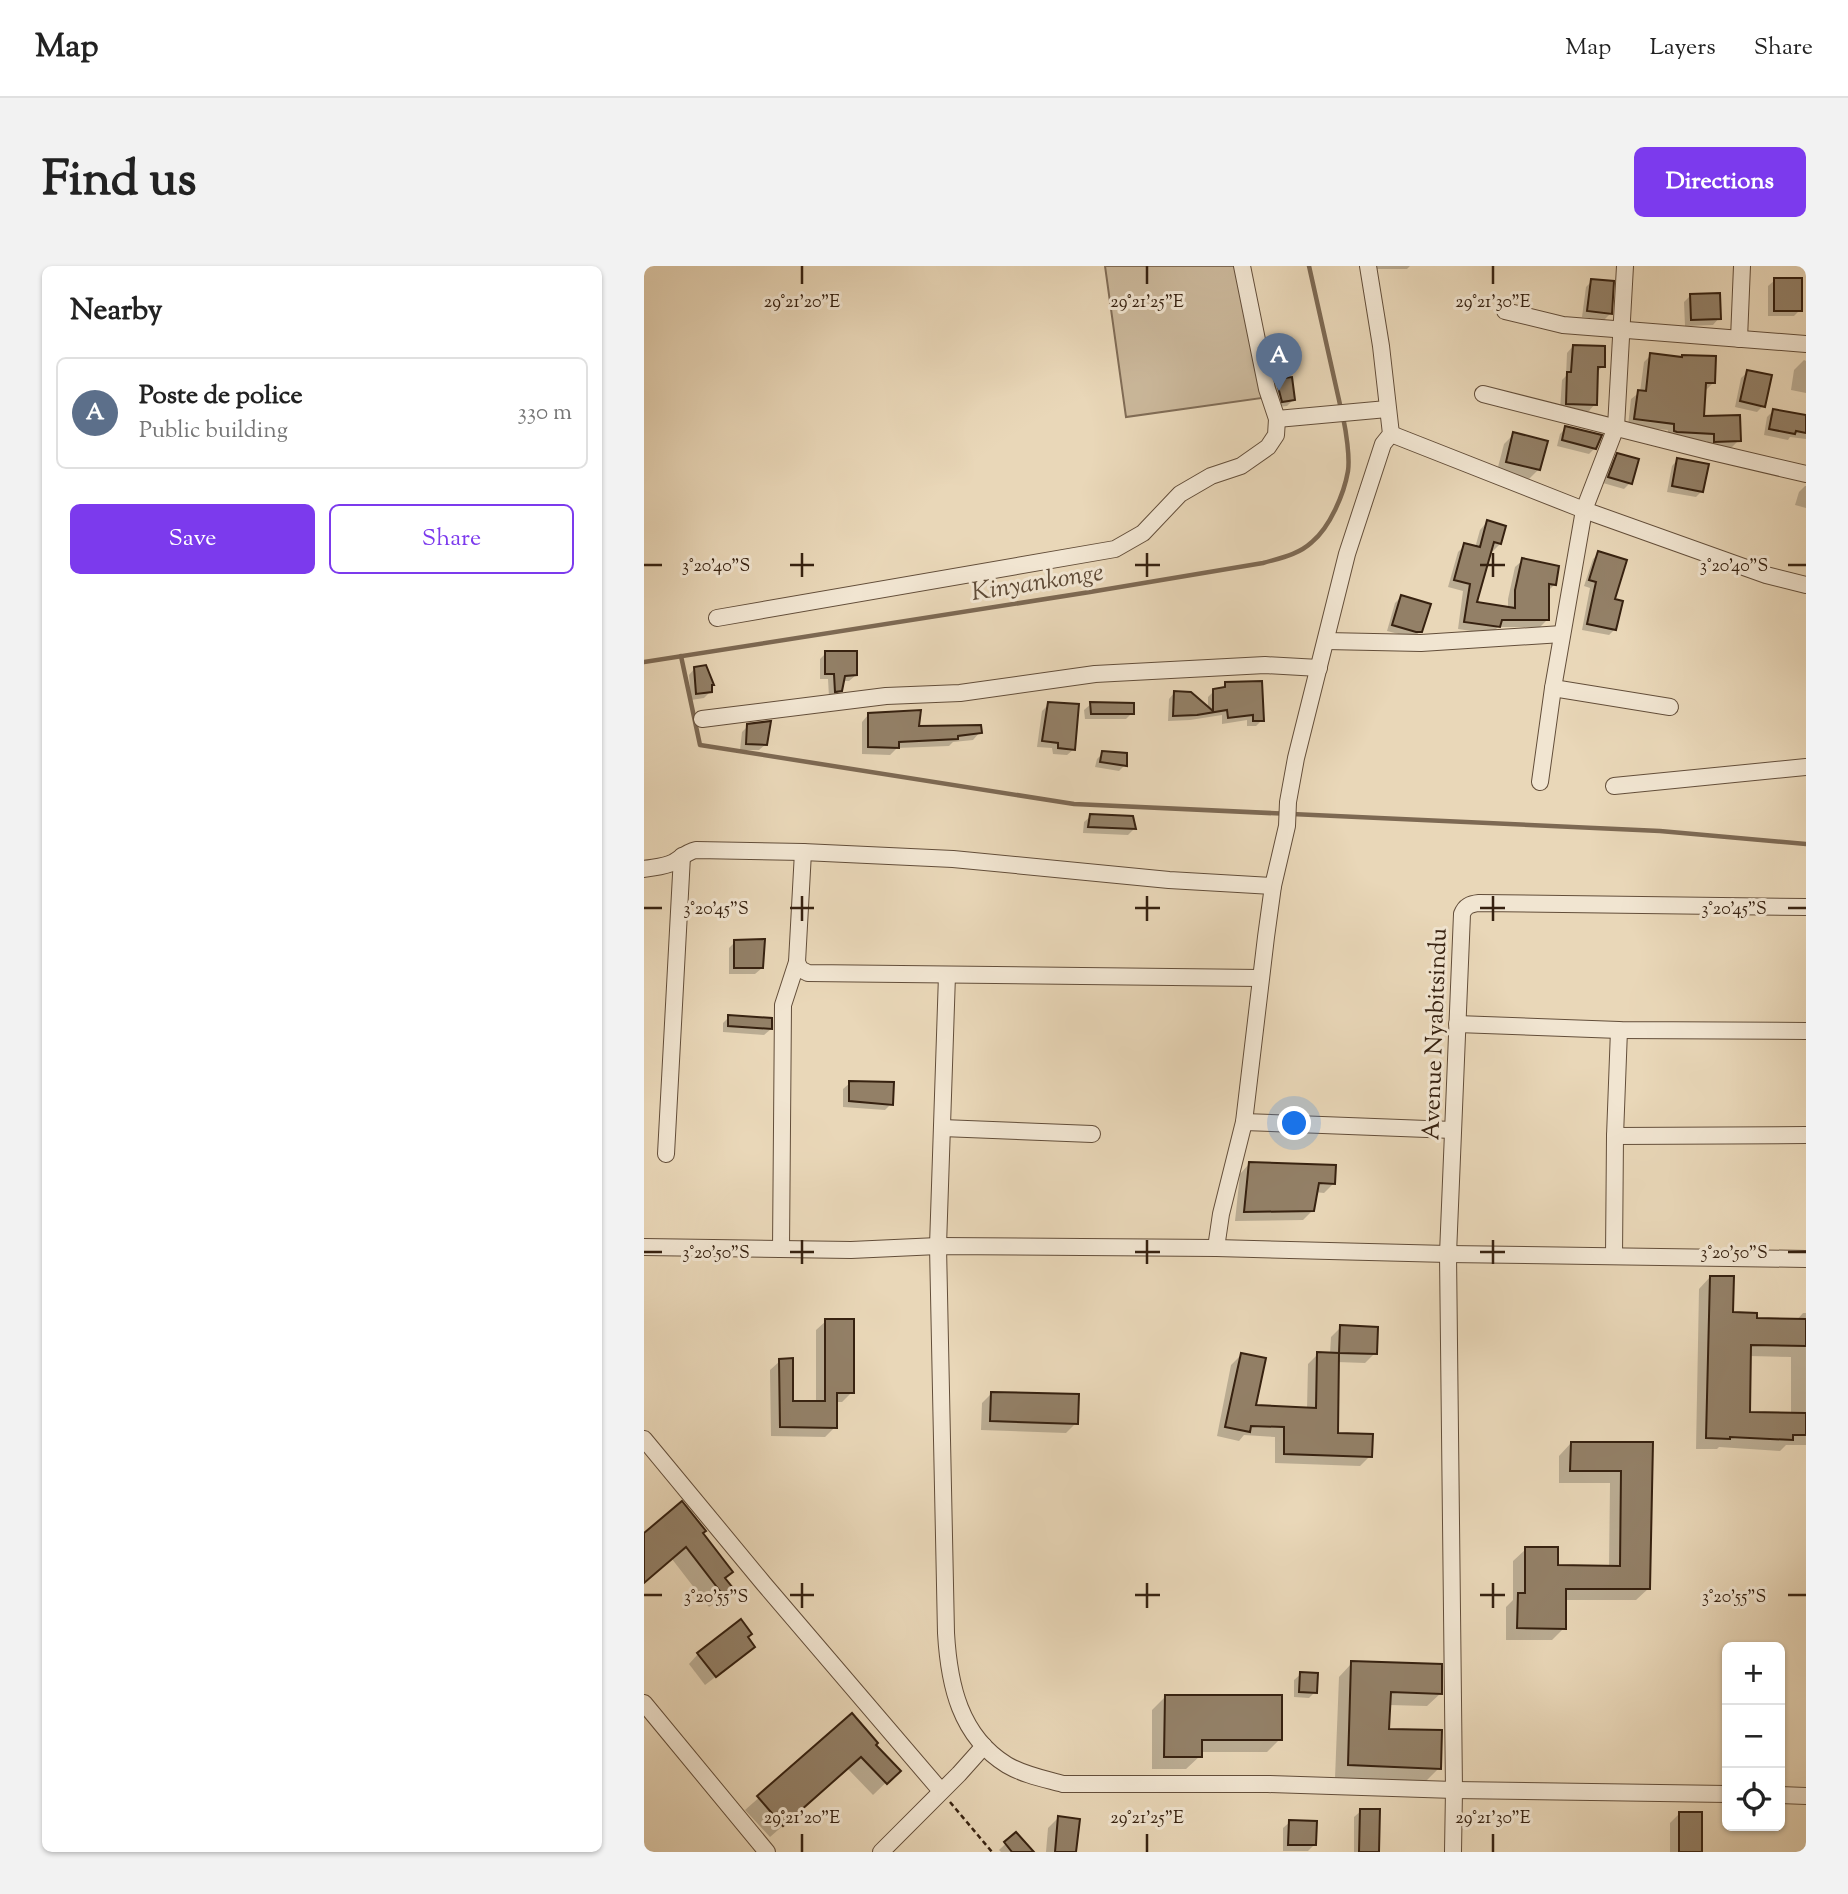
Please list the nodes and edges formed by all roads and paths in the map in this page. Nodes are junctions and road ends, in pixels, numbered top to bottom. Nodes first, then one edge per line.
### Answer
1 (1242, 266) edge
2 (1368, 266) edge
3 (1625, 266) edge
4 (1742, 266) edge
5 (1505, 312) dead end
6 (1621, 330) junction
7 (1740, 339) junction
8 (1806, 344) edge
9 (1483, 394) dead end
10 (1387, 409) junction
11 (1277, 419) junction
12 (1616, 427) junction
13 (1391, 434) junction
14 (1806, 474) edge
15 (1584, 510) junction
16 (1806, 585) edge
17 (717, 618) dead end
18 (1562, 634) junction
19 (1326, 641) junction
20 (1319, 668) junction
21 (1553, 688) junction
22 (1670, 707) dead end
23 (702, 719) dead end
24 (1806, 767) edge
25 (1540, 782) dead end
26 (1614, 786) dead end
27 (803, 852) junction
28 (682, 856) junction
29 (644, 869) edge
30 (1273, 886) junction
31 (1806, 907) edge
32 (797, 962) junction
33 (947, 975) junction
34 (1261, 978) junction
35 (1457, 1024) junction
36 (1619, 1030) junction
37 (1806, 1031) edge
38 (1244, 1122) junction
39 (942, 1128) junction
40 (1453, 1130) junction
41 (1092, 1134) dead end
42 (1806, 1135) edge
43 (1615, 1136) junction
44 (666, 1154) dead end
45 (937, 1246) junction
46 (644, 1247) edge
47 (1216, 1248) junction
48 (781, 1249) junction
49 (1448, 1254) junction
50 (1614, 1256) junction
51 (1806, 1259) edge
52 (644, 1439) edge
53 (644, 1703) edge
54 (984, 1745) junction
55 (1454, 1790) junction
56 (941, 1791) junction
57 (1722, 1794) edge
58 (1785, 1795) edge
59 (1806, 1796) edge
60 (768, 1852) edge
61 (880, 1852) edge
62 (992, 1852) edge
63 (1453, 1852) edge

1 - 11 street
2 - 10 street
3 - 6 street
4 - 7 street
5 - 6 street
6 - 7 street
6 - 12 street
7 - 8 street
9 - 12 street
10 - 11 street
10 - 13 street
11 - 17 street
12 - 14 street
12 - 15 street
13 - 15 street
13 - 19 street
15 - 16 street
15 - 18 street
18 - 19 street
18 - 21 street
19 - 20 street
20 - 23 street
20 - 30 street
21 - 22 street
21 - 25 street
24 - 26 street
27 - 28 street
27 - 30 street
27 - 32 street
28 - 29 street
28 - 44 street
30 - 34 street
31 - 35 street, Avenue Nyabitsindu
32 - 33 street
32 - 48 street
33 - 34 street
33 - 39 street
34 - 38 street
35 - 36 street
35 - 40 street, Avenue Nyabitsindu
36 - 37 street
36 - 43 street
38 - 40 street
38 - 47 street
39 - 41 street
39 - 45 street
40 - 49 street, Avenue Nyabitsindu
42 - 43 street
43 - 50 street
45 - 47 street
45 - 48 street
45 - 54 street
46 - 48 street
47 - 49 street
49 - 50 street
49 - 55 street, Avenue Nyabitsindu
50 - 51 street
52 - 56 street
53 - 60 street
54 - 55 street
54 - 56 street
55 - 57 street
55 - 63 street, Avenue Nyabitsindu
56 - 61 street
56 - 62 path
58 - 59 street

